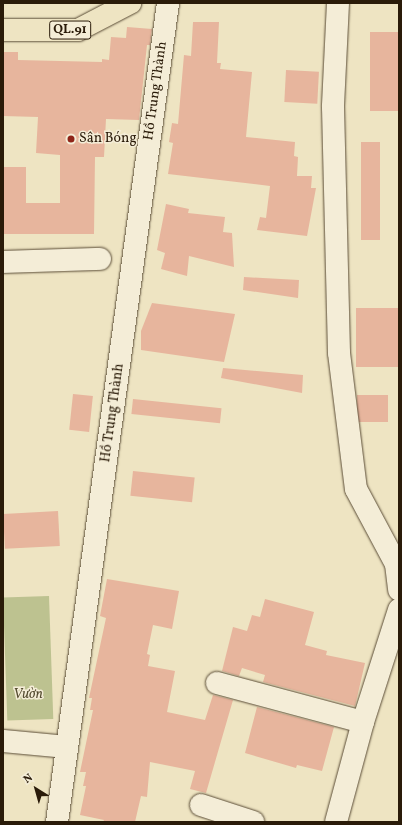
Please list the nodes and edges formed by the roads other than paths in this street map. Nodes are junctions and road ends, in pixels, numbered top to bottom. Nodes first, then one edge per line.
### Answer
1 (130, 3) edge
2 (168, 3) edge
3 (338, 3) edge
4 (3, 30) edge
5 (134, 258) junction
6 (3, 262) edge
7 (399, 590) edge
8 (399, 610) edge
9 (217, 683) dead end
10 (363, 722) junction
11 (3, 741) edge
12 (67, 747) junction
13 (201, 805) dead end
14 (57, 822) edge
15 (253, 822) edge
16 (336, 822) edge

1 - 4 highway, QL.91
2 - 5 street, Hồ Trung Thành
3 - 7 street
5 - 6 street
5 - 12 street, Hồ Trung Thành
8 - 10 street
9 - 10 street
10 - 16 street
11 - 12 street
12 - 14 street, Hồ Trung Thành
13 - 15 street

